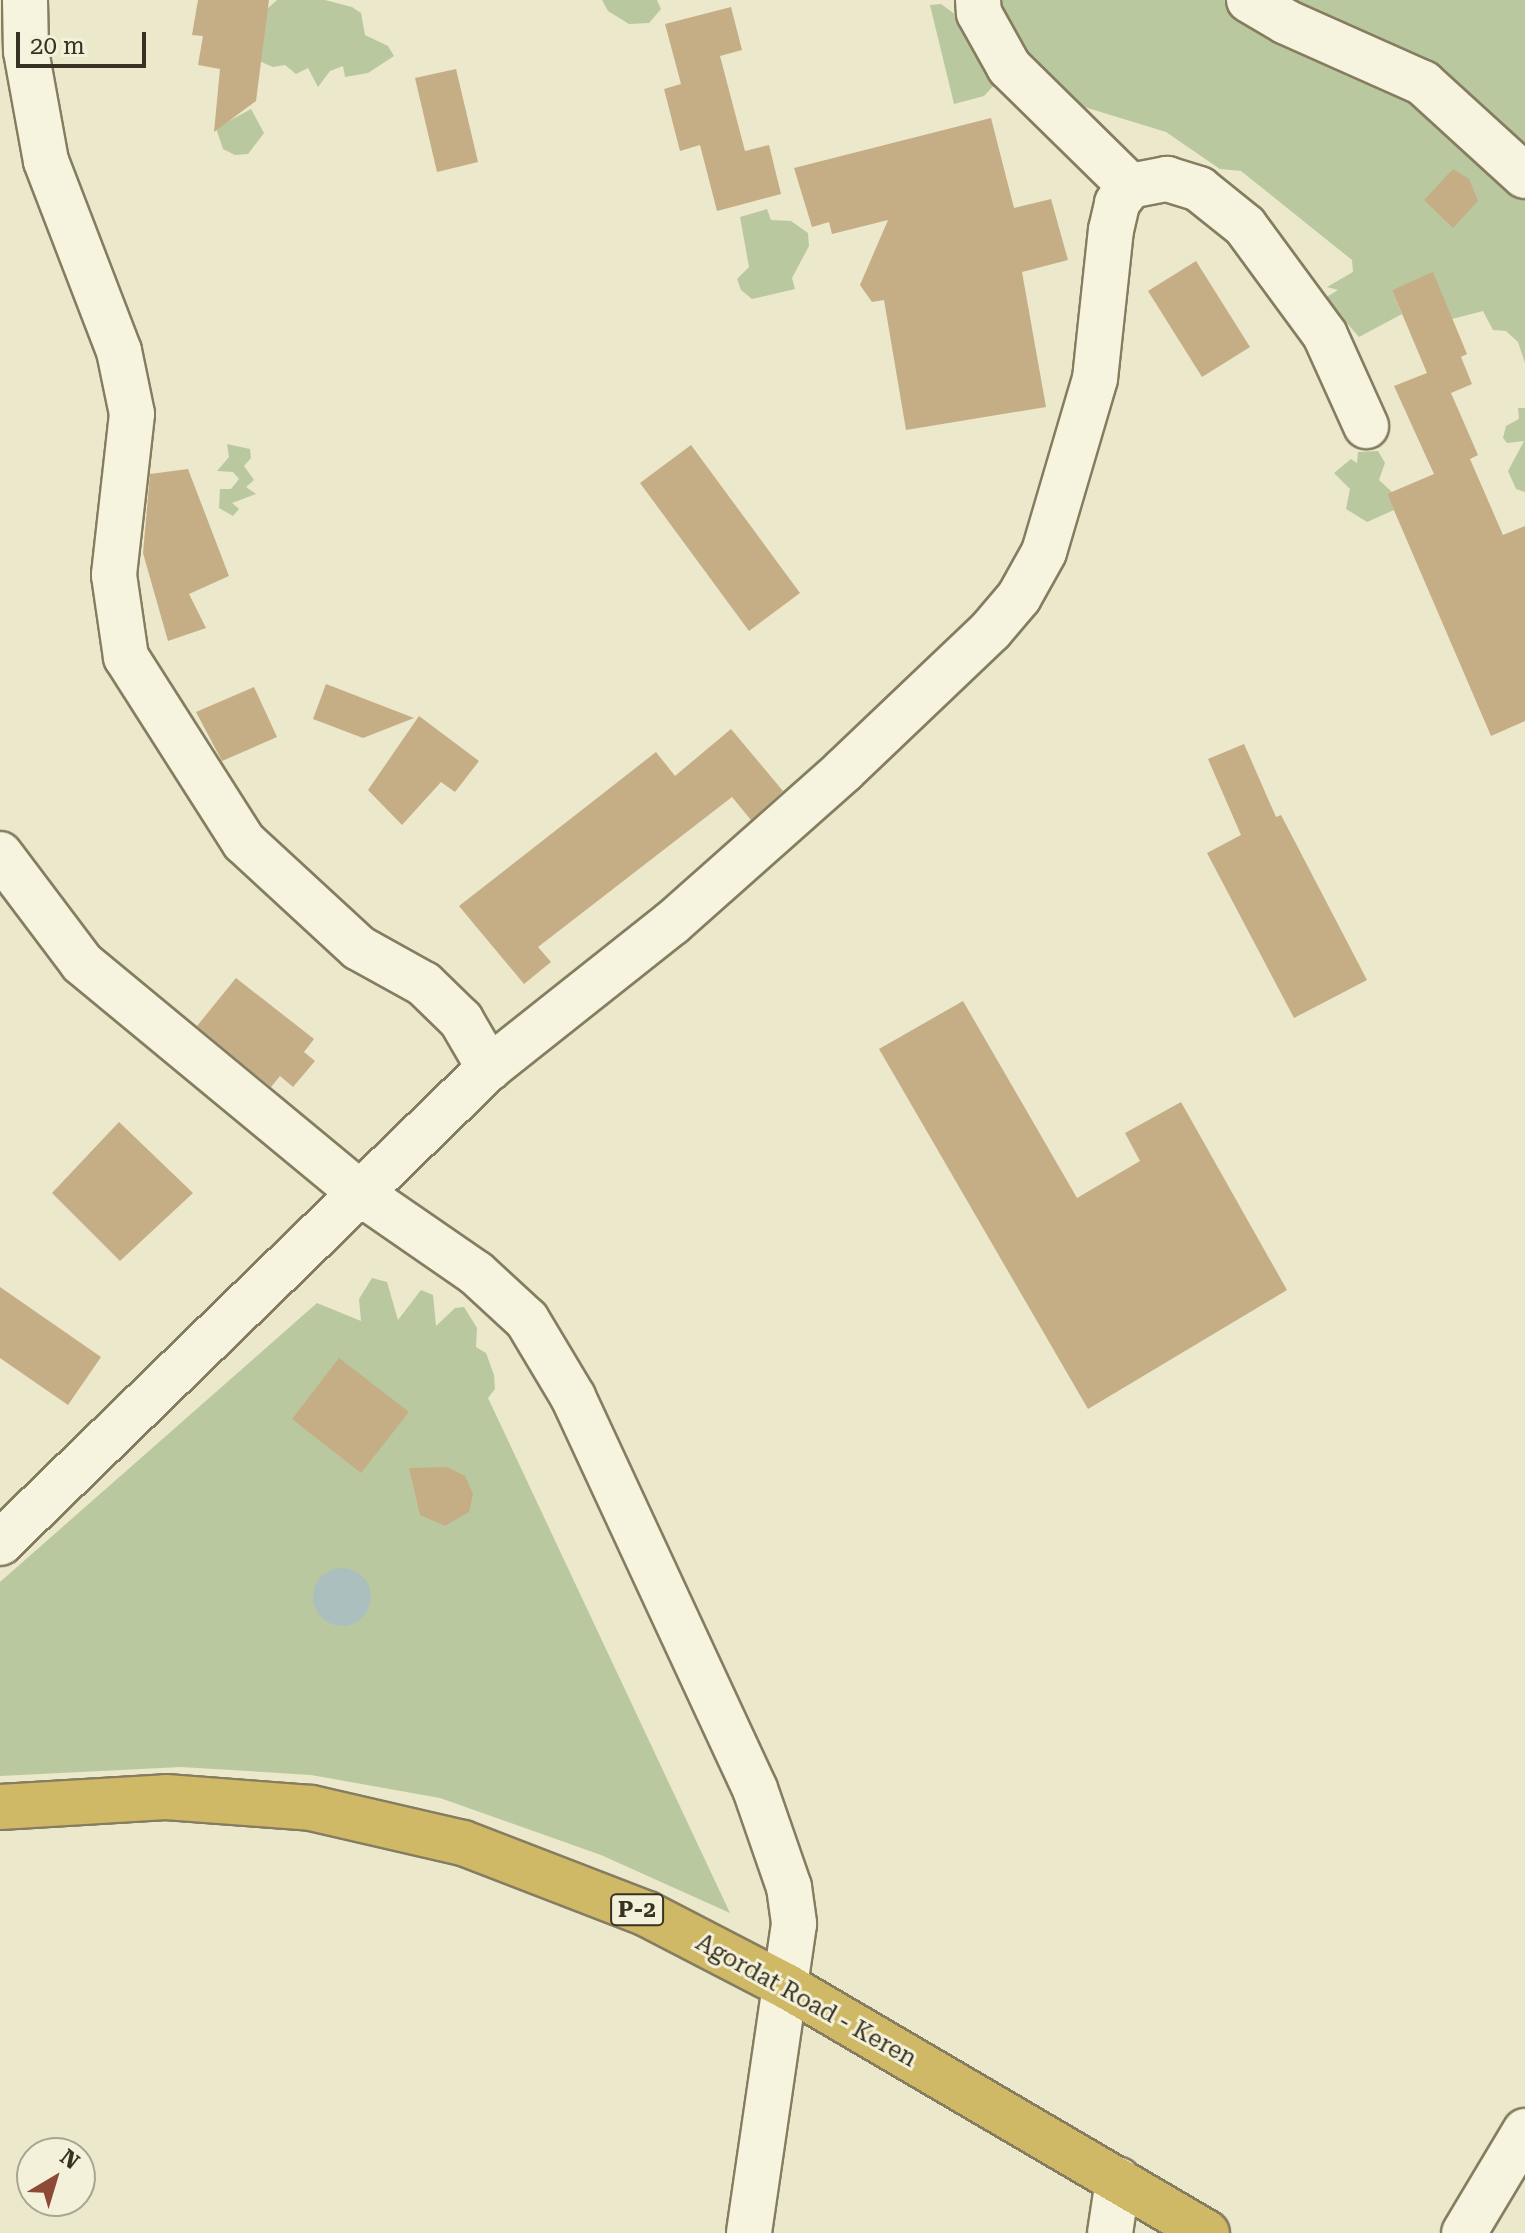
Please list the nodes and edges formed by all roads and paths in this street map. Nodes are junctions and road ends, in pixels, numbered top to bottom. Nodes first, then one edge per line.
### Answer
1 (25, 0) edge
2 (978, 0) edge
3 (1249, 0) edge
4 (1525, 176) edge
5 (1130, 186) junction
6 (1366, 426) dead end
7 (0, 854) edge
8 (489, 1068) junction
9 (360, 1193) junction
10 (0, 1543) edge
11 (0, 1807) edge
12 (786, 1986) junction
13 (1525, 2131) edge
14 (1118, 2180) junction
15 (749, 2233) edge
16 (1110, 2233) edge
17 (1207, 2233) edge
18 (1464, 2233) edge

1 - 8 street
2 - 5 street
3 - 4 street
5 - 6 street
5 - 8 street
7 - 9 street
8 - 9 street
9 - 10 street
9 - 12 street
11 - 12 highway, Agordat Road - Keren / P-2
12 - 14 highway, Agordat Road - Keren / P-2
12 - 15 street
13 - 18 street
14 - 16 street
14 - 17 highway, Agordat Road - Keren / P-2

